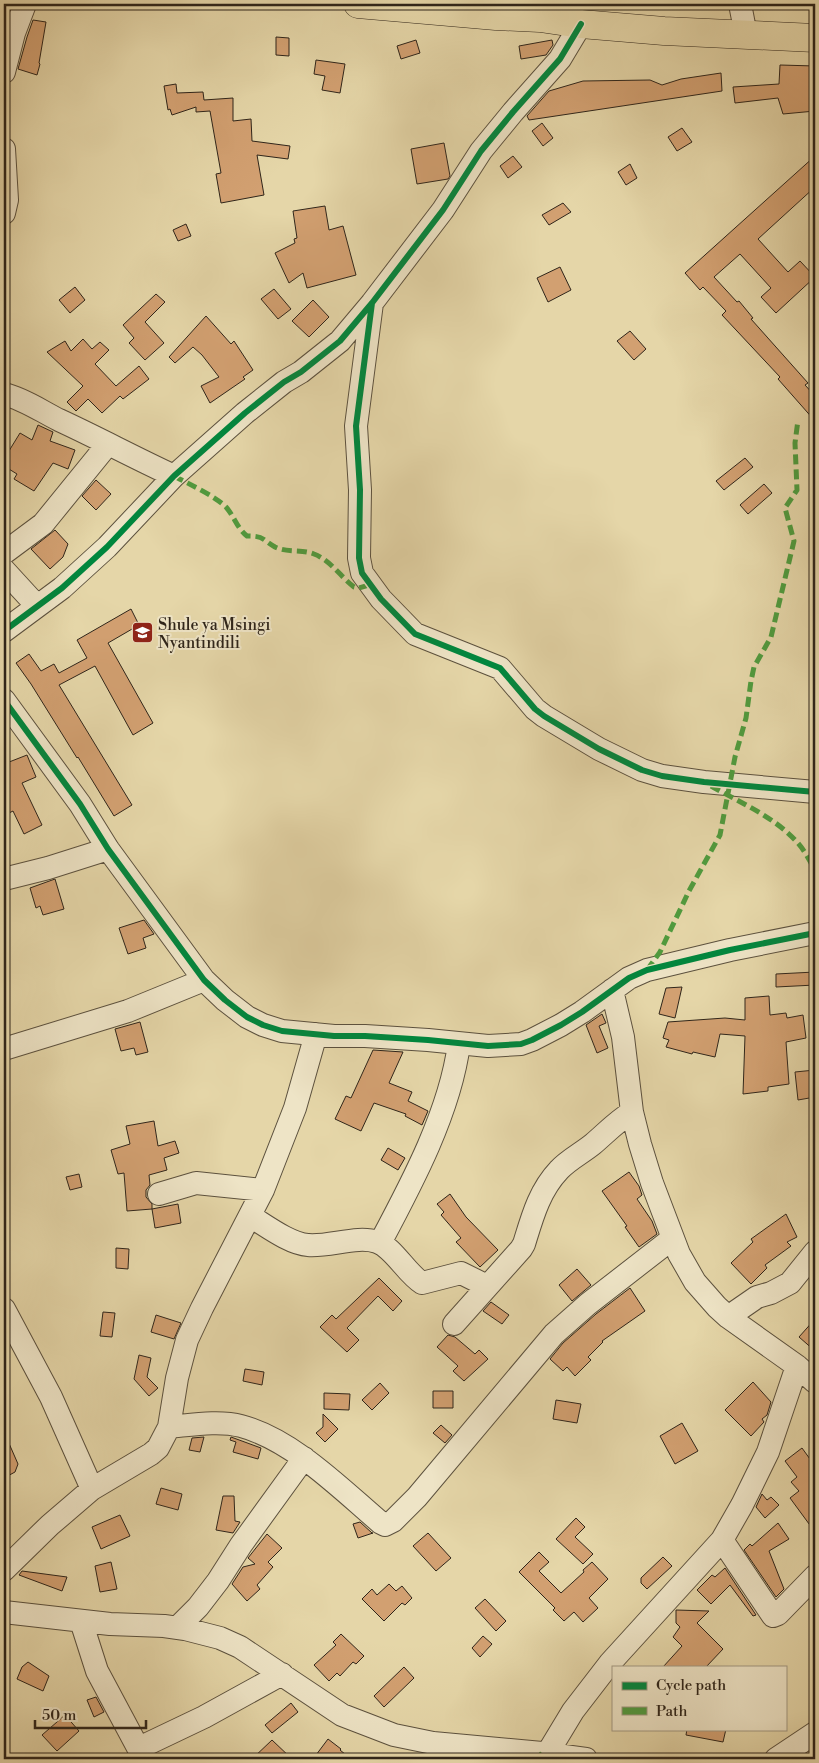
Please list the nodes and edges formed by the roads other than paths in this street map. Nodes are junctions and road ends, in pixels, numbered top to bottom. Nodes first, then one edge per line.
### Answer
1 (25, 4) edge
2 (358, 4) edge
3 (740, 4) edge
4 (539, 11) edge
5 (581, 24) junction
6 (746, 35) junction
7 (815, 38) edge
8 (4, 72) edge
9 (4, 149) edge
10 (4, 213) edge
11 (372, 303) junction
12 (4, 394) edge
13 (108, 444) junction
14 (174, 476) junction
15 (4, 553) edge
16 (4, 570) edge
17 (37, 606) junction
18 (4, 631) edge
19 (4, 700) edge
20 (815, 792) edge
21 (108, 849) junction
22 (4, 879) edge
23 (815, 933) edge
24 (204, 980) junction
25 (612, 990) junction
26 (316, 1034) junction
27 (459, 1044) junction
28 (4, 1050) edge
29 (632, 1112) junction
30 (263, 1190) junction
31 (159, 1194) dead end
32 (250, 1216) junction
33 (673, 1238) junction
34 (380, 1243) junction
35 (815, 1252) edge
36 (487, 1286) junction
37 (4, 1309) edge
38 (728, 1317) junction
39 (454, 1324) dead end
40 (797, 1366) junction
41 (815, 1382) edge
42 (169, 1427) junction
43 (304, 1458) junction
44 (92, 1489) junction
45 (722, 1540) junction
46 (4, 1570) edge
47 (815, 1576) edge
48 (4, 1612) edge
49 (81, 1621) junction
50 (177, 1628) junction
51 (282, 1674) junction
52 (815, 1733) edge
53 (428, 1751) edge
54 (142, 1754) edge
55 (547, 1754) junction
56 (586, 1759) edge
57 (776, 1759) edge

1 - 8 street
2 - 4 main road
3 - 6 street
4 - 5 main road
5 - 6 main road
5 - 11 street
6 - 7 main road
9 - 10 street
11 - 14 street
11 - 20 street
12 - 13 street
13 - 14 street
13 - 15 street
14 - 17 street
16 - 17 street
17 - 18 street
19 - 21 street
21 - 22 street
21 - 24 street
23 - 25 street
24 - 26 street
24 - 28 street
25 - 27 street
25 - 29 street
26 - 27 street
26 - 30 street
27 - 34 street
29 - 33 street
29 - 36 street
30 - 31 street
30 - 32 street
32 - 34 street
32 - 42 street
33 - 38 street
33 - 43 street
34 - 36 street
35 - 38 street
36 - 39 street
37 - 44 street
38 - 40 street
40 - 41 street
40 - 45 street
42 - 43 street
42 - 44 street
43 - 50 street
44 - 46 street
45 - 47 street
45 - 55 street
48 - 49 street
49 - 50 street
49 - 54 street
50 - 51 street
51 - 53 street
51 - 54 street
52 - 57 street
53 - 55 street
55 - 56 street

